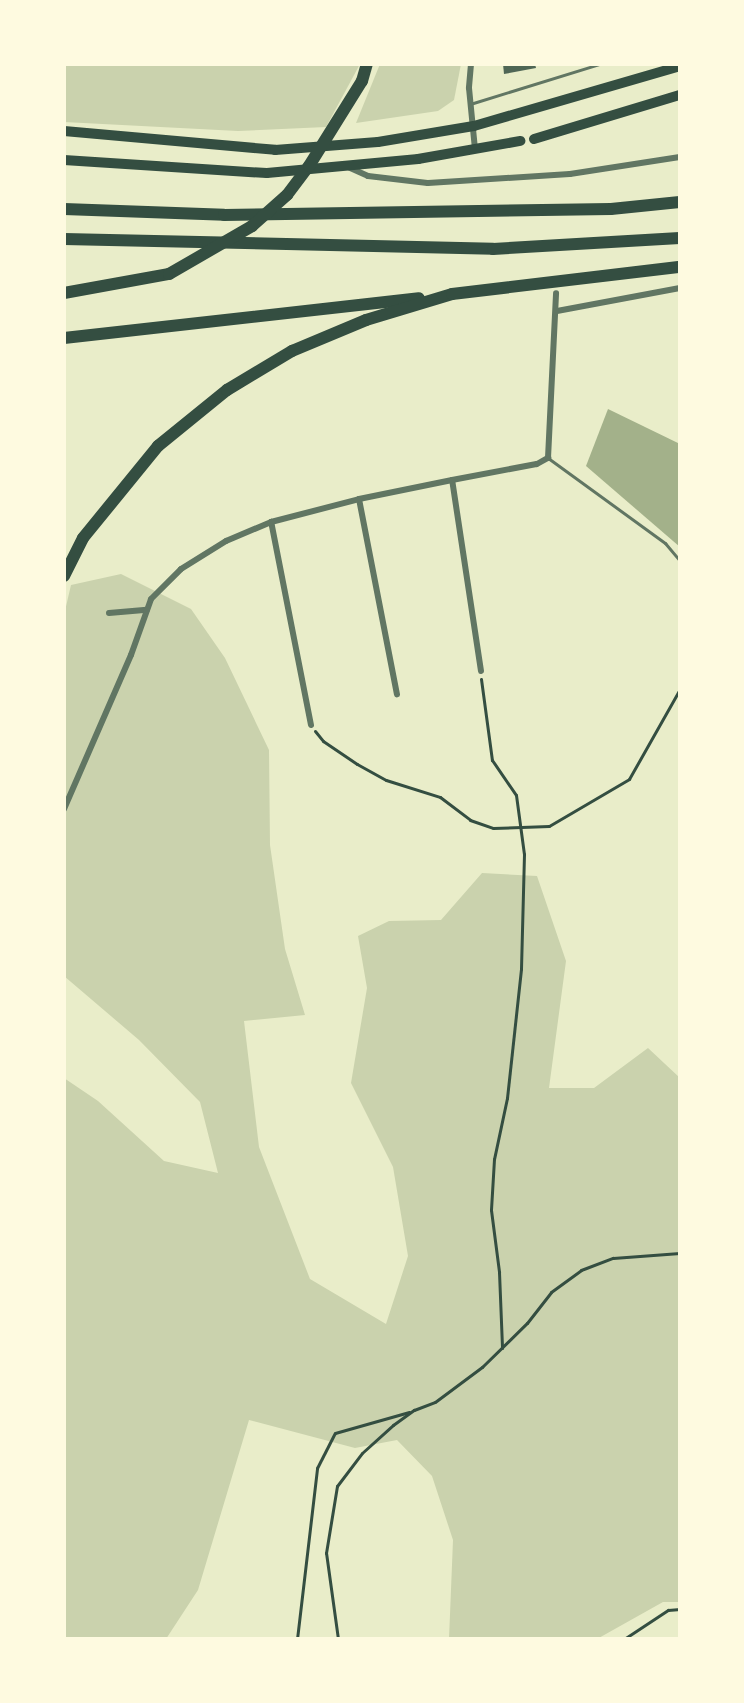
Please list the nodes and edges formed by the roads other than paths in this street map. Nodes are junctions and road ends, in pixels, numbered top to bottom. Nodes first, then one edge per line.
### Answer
1 (367, 64) edge
2 (471, 64) edge
3 (599, 64) edge
4 (680, 66) edge
5 (680, 95) edge
6 (470, 104) junction
7 (474, 126) junction
8 (64, 131) edge
9 (534, 139) dead end
10 (520, 141) dead end
11 (475, 149) junction
12 (680, 157) edge
13 (64, 160) edge
14 (348, 167) junction
15 (680, 202) edge
16 (64, 209) edge
17 (680, 238) edge
18 (64, 239) edge
19 (680, 267) edge
20 (680, 288) edge
21 (64, 293) edge
22 (556, 293) dead end
23 (452, 294) junction
24 (557, 311) junction
25 (64, 338) edge
26 (548, 458) junction
27 (452, 480) junction
28 (359, 499) junction
29 (271, 522) junction
30 (680, 561) edge
31 (64, 576) edge
32 (147, 610) junction
33 (109, 613) dead end
34 (481, 671) road end
35 (397, 694) dead end
36 (311, 725) road end
37 (64, 809) edge

1 - 21 highway
2 - 6 street
3 - 6 lane
4 - 7 main road
5 - 9 main road
6 - 7 street
7 - 8 main road
7 - 11 street
10 - 11 main road
11 - 14 main road
12 - 14 street
13 - 14 main road
15 - 16 highway
17 - 18 highway
19 - 23 highway
20 - 24 street
22 - 24 street
23 - 25 highway
23 - 31 highway
24 - 26 street
26 - 27 street
26 - 30 lane
27 - 28 street
27 - 34 street
28 - 29 street
28 - 35 street
29 - 32 street
29 - 36 street
32 - 33 street
32 - 37 street

